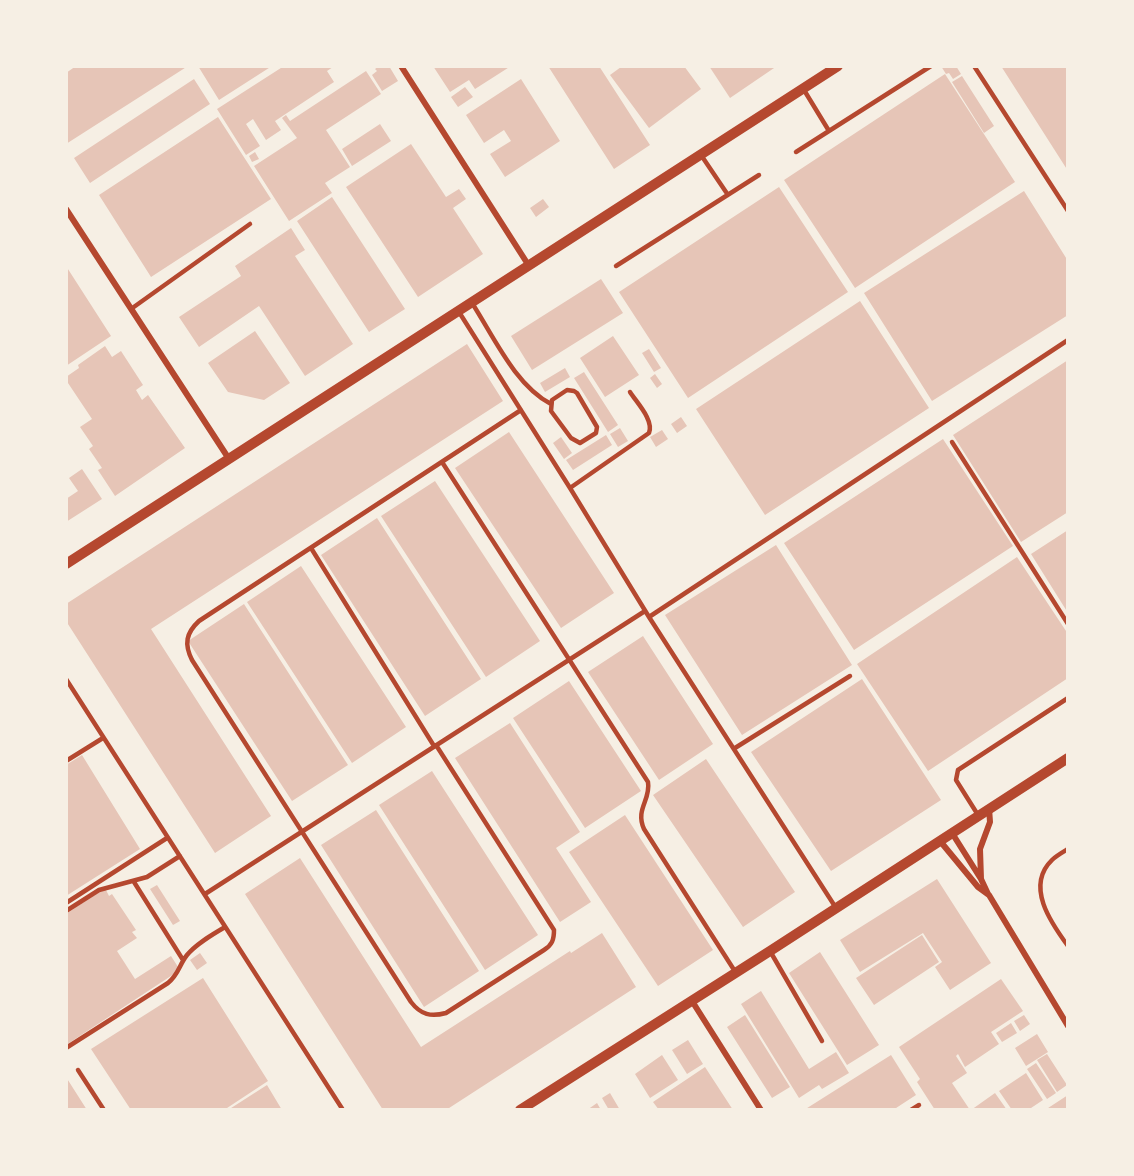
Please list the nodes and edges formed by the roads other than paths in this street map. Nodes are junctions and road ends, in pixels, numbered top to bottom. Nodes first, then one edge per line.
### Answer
1 (401, 66) edge
2 (931, 66) edge
3 (974, 66) edge
4 (830, 68) edge
5 (802, 88) junction
6 (829, 131) junction
7 (796, 152) dead end
8 (700, 154) junction
9 (759, 175) dead end
10 (728, 195) junction
11 (66, 209) edge
12 (1068, 212) edge
13 (250, 224) dead end
14 (529, 266) junction
15 (616, 266) dead end
16 (471, 302) junction
17 (131, 309) junction
18 (458, 311) junction
19 (1068, 340) edge
20 (630, 392) dead end
21 (551, 404) junction
22 (521, 410) junction
23 (952, 442) dead end
24 (229, 459) junction
25 (442, 462) junction
26 (570, 488) junction
27 (310, 548) junction
28 (66, 564) edge
29 (645, 610) junction
30 (649, 617) junction
31 (1068, 624) edge
32 (569, 659) junction
33 (850, 676) dead end
34 (66, 679) edge
35 (1068, 698) edge
36 (103, 738) junction
37 (435, 745) junction
38 (735, 748) junction
39 (1068, 758) edge
40 (66, 761) edge
41 (989, 808) junction
42 (979, 815) junction
43 (302, 831) junction
44 (952, 833) junction
45 (167, 838) junction
46 (940, 841) junction
47 (1068, 849) edge
48 (180, 856) junction
49 (981, 879) junction
50 (134, 882) junction
51 (205, 894) junction
52 (989, 895) junction
53 (66, 903) edge
54 (836, 908) junction
55 (66, 911) edge
56 (225, 927) junction
57 (1068, 946) edge
58 (770, 951) junction
59 (183, 960) junction
60 (736, 973) junction
61 (692, 1001) junction
62 (1068, 1026) edge
63 (822, 1041) dead end
64 (66, 1048) edge
65 (78, 1070) dead end
66 (919, 1105) dead end
67 (104, 1110) edge
68 (343, 1110) edge
69 (520, 1110) edge
70 (761, 1110) edge
71 (911, 1110) edge

1 - 14 street
2 - 6 lane
3 - 12 lane
4 - 5 street
5 - 6 lane
5 - 8 street
6 - 7 lane
8 - 10 lane
8 - 14 street
9 - 10 lane
10 - 15 lane
11 - 17 street
13 - 17 lane
14 - 16 street
16 - 18 street
16 - 21 lane
17 - 24 street
18 - 22 lane
18 - 24 street
19 - 30 lane
20 - 26 lane
21 - 21 lane
22 - 25 lane
22 - 26 lane
23 - 31 lane
24 - 28 street
25 - 27 lane
25 - 32 lane
26 - 29 lane
27 - 37 lane
27 - 43 lane
29 - 30 lane
29 - 32 lane
30 - 38 lane
32 - 37 lane
32 - 60 lane
33 - 38 lane
34 - 36 lane
35 - 42 lane
36 - 40 lane
36 - 45 lane
37 - 43 lane
37 - 43 lane
38 - 54 lane
39 - 41 street
41 - 42 street
41 - 49 street
42 - 44 street
43 - 51 lane
44 - 46 street
44 - 49 street
45 - 48 lane
45 - 53 lane
46 - 52 street
46 - 54 street
47 - 57 lane
48 - 50 lane
48 - 51 lane
49 - 52 street
50 - 55 lane
50 - 59 lane
51 - 56 lane
52 - 62 street
54 - 58 street
56 - 59 lane
56 - 68 lane
58 - 60 street
58 - 63 lane
59 - 64 lane
60 - 61 street
61 - 69 street
61 - 70 street
65 - 67 lane
66 - 71 lane

